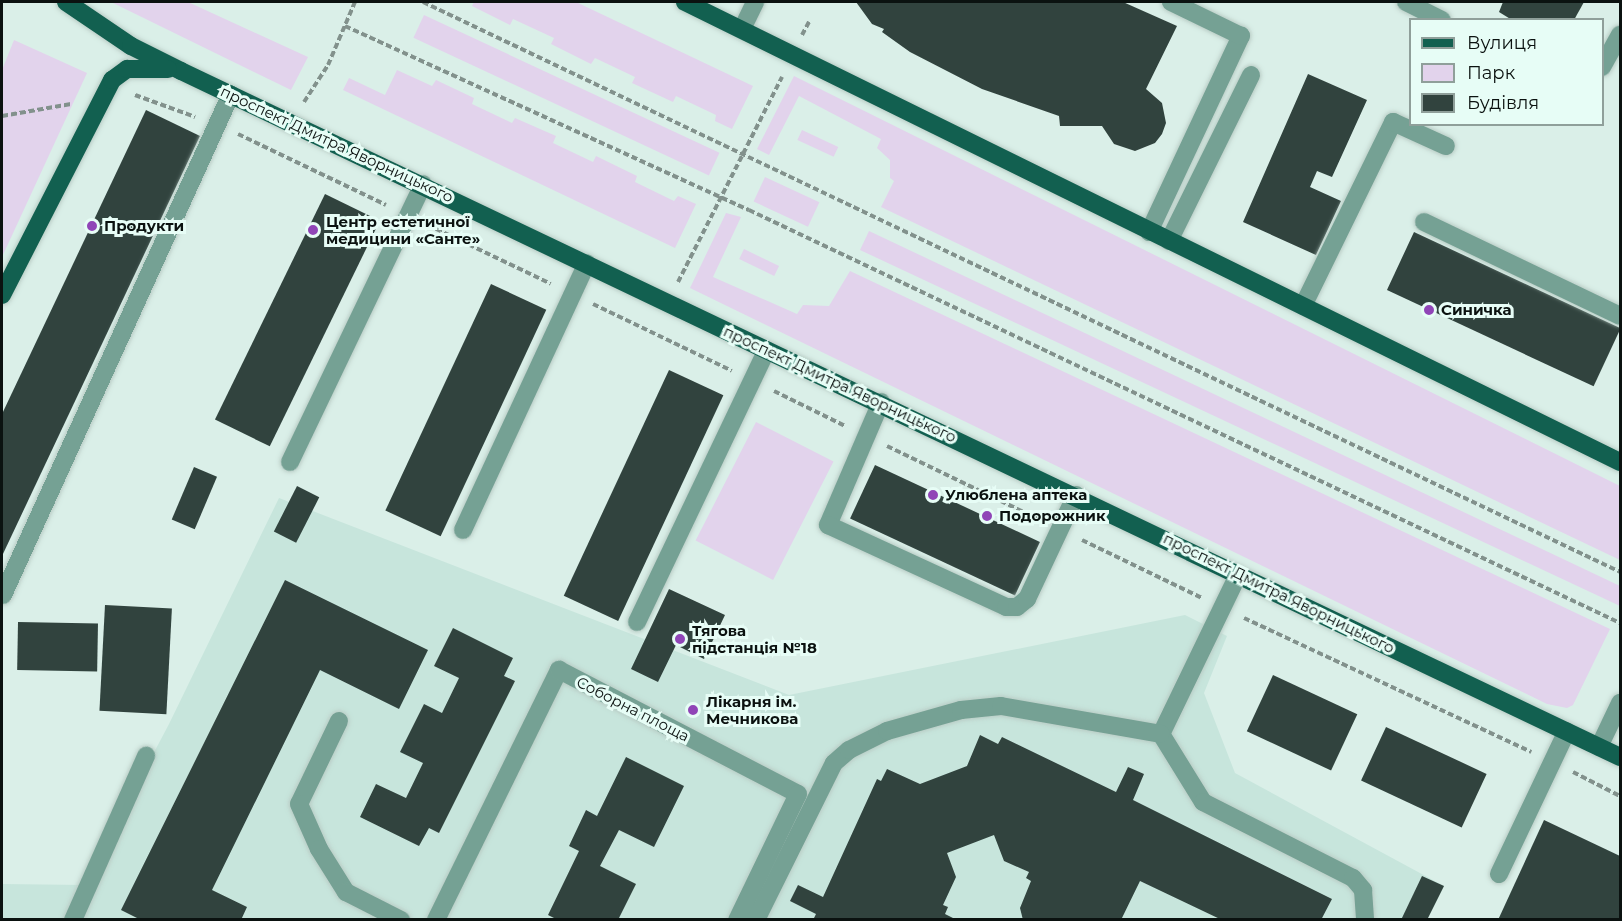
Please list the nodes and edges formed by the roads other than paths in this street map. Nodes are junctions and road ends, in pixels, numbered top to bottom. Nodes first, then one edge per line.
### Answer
1 (66, 2) edge
2 (685, 2) edge
3 (756, 2) edge
4 (1171, 2) edge
5 (1406, 2) edge
6 (1438, 18) edge
7 (742, 29) junction
8 (1620, 35) edge
9 (1604, 64) edge
10 (181, 71) junction
11 (1251, 75) dead end
12 (231, 94) junction
13 (1446, 146) dead end
14 (423, 184) junction
15 (1424, 222) dead end
16 (1149, 232) junction
17 (1169, 241) junction
18 (587, 263) junction
19 (2, 295) edge
20 (1303, 306) junction
21 (1620, 316) edge
22 (767, 350) junction
23 (880, 402) junction
24 (290, 462) dead end
25 (1620, 462) edge
26 (1076, 495) junction
27 (463, 530) dead end
28 (1238, 575) junction
29 (3, 595) edge
30 (637, 622) dead end
31 (1620, 703) edge
32 (339, 721) dead end
33 (1567, 731) junction
34 (1161, 734) junction
35 (1599, 747) junction
36 (146, 756) dead end
37 (1620, 757) edge
38 (1500, 874) dead end
39 (73, 920) edge
40 (401, 920) edge
41 (436, 920) edge
42 (737, 920) edge
43 (756, 920) edge
44 (1365, 920) edge

1 - 10 main road, проспект Дмитра Яворницького
2 - 7 main road
3 - 7 street
4 - 16 street
5 - 6 street
7 - 16 main road
8 - 9 street
10 - 12 main road, проспект Дмитра Яворницького
10 - 19 main road
11 - 17 street
12 - 14 main road, проспект Дмитра Яворницького
12 - 29 street
13 - 20 street
14 - 18 main road, проспект Дмитра Яворницького
14 - 24 street
15 - 21 street
16 - 17 main road
17 - 20 main road
18 - 22 main road, проспект Дмитра Яворницького
18 - 27 street
20 - 25 main road
22 - 23 main road, проспект Дмитра Яворницького
22 - 30 street
23 - 26 main road, проспект Дмитра Яворницького
23 - 26 street
26 - 28 main road, проспект Дмитра Яворницького
28 - 33 main road, проспект Дмитра Яворницького
28 - 34 street
31 - 35 street
32 - 40 street
33 - 35 main road, проспект Дмитра Яворницького
33 - 38 street
34 - 43 street
34 - 44 street
35 - 37 main road, проспект Дмитра Яворницького
36 - 39 street
41 - 42 street, Соборна площа

